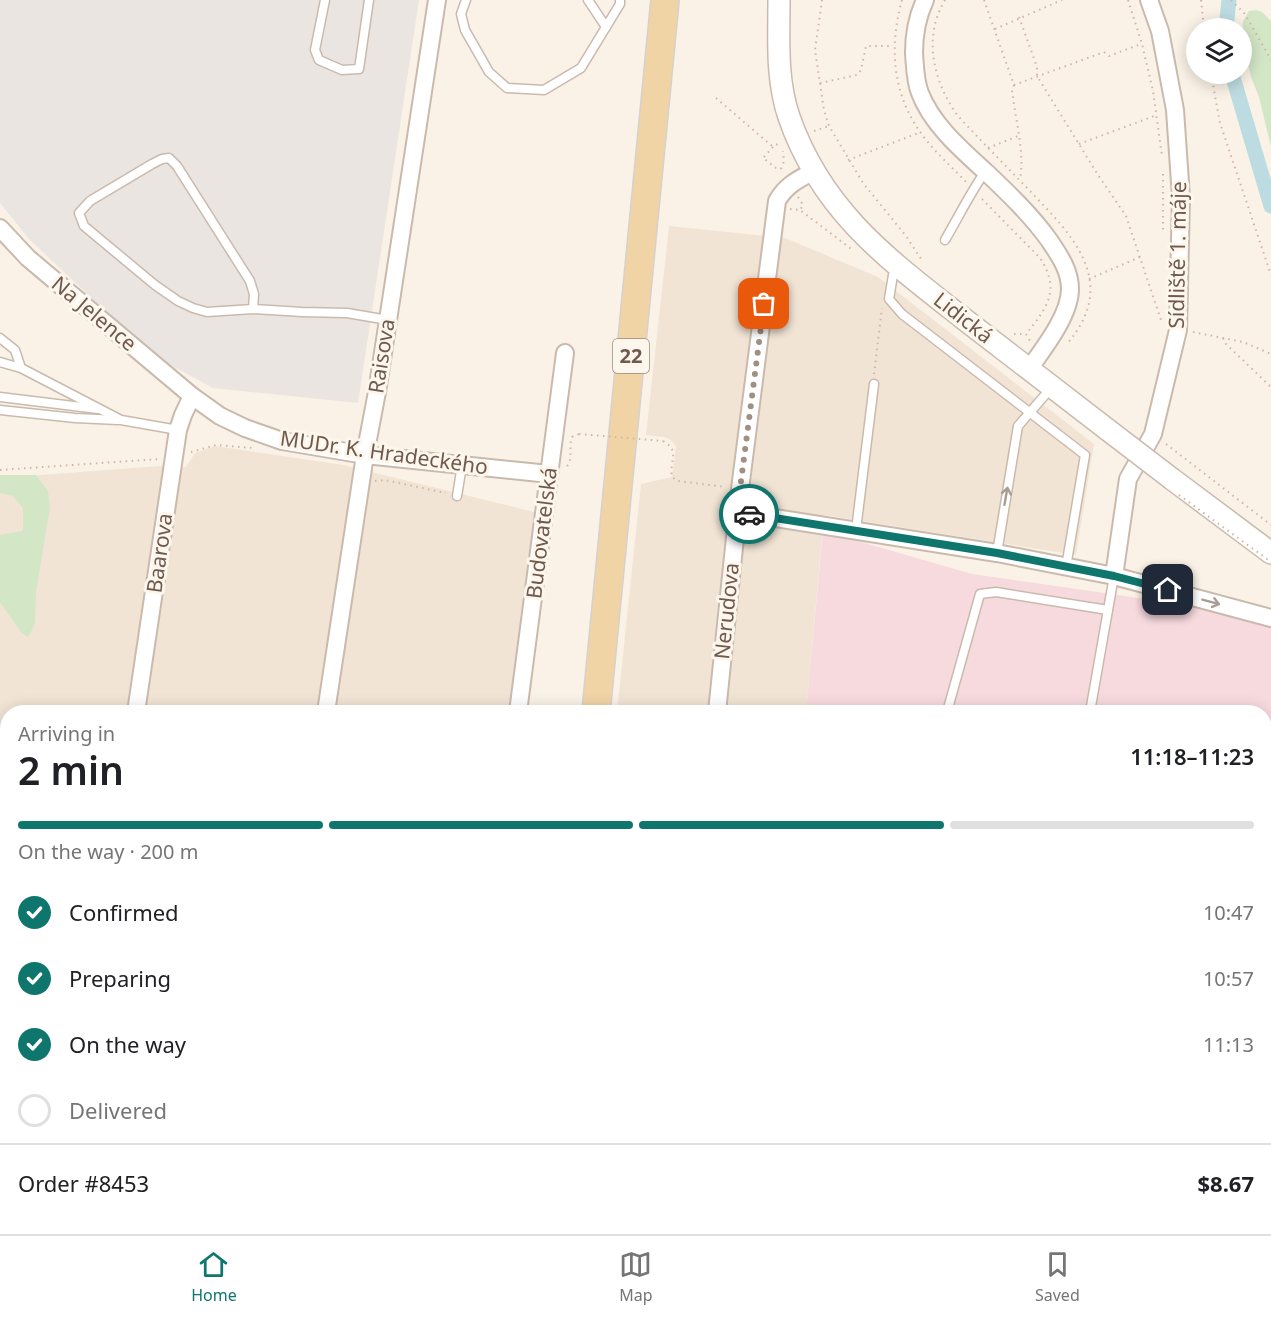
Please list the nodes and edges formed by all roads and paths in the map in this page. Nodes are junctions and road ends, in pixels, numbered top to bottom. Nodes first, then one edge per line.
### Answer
1 (325, 0) edge
2 (369, 0) edge
3 (437, 0) edge
4 (466, 0) edge
5 (588, 0) edge
6 (620, 0) edge
7 (665, 0) edge
8 (779, 0) edge
9 (822, 0) edge
10 (925, 0) edge
11 (984, 0) edge
12 (1062, 0) edge
13 (1128, 0) edge
14 (1149, 0) edge
15 (1202, 0) edge
16 (1230, 0) edge
17 (1019, 17) junction
18 (1203, 18) edge
19 (606, 27) junction
20 (995, 29) junction
21 (1142, 44) junction
22 (894, 46) dead end
23 (1271, 60) edge
24 (1037, 76) junction
25 (820, 83) junction
26 (1014, 84) junction
27 (1213, 84) edge
28 (716, 98) dead end
29 (1156, 115) junction
30 (829, 126) junction
31 (921, 132) dead end
32 (1018, 136) junction
33 (789, 140) junction
34 (1079, 144) junction
35 (775, 145) junction
36 (988, 148) dead end
37 (1161, 155) dead end
38 (848, 160) junction
39 (1163, 167) dead end
40 (814, 171) junction
41 (986, 172) junction
42 (1019, 180) dead end
43 (784, 212) dead end
44 (0, 228) edge
45 (1164, 234) dead end
46 (945, 240) dead end
47 (859, 255) dead end
48 (1140, 257) junction
49 (897, 266) junction
50 (927, 267) dead end
51 (1271, 275) edge
52 (1089, 279) dead end
53 (889, 299) junction
54 (253, 309) junction
55 (1165, 312) dead end
56 (388, 320) junction
57 (1172, 325) junction
58 (1007, 333) dead end
59 (0, 338) edge
60 (1223, 338) junction
61 (1042, 350) junction
62 (565, 353) dead end
63 (1271, 354) edge
64 (0, 362) edge
65 (21, 368) junction
66 (1029, 369) junction
67 (874, 384) joint
68 (1052, 387) junction
69 (1271, 387) edge
70 (192, 396) junction
71 (0, 397) edge
72 (102, 409) junction
73 (0, 410) edge
74 (1030, 414) junction
75 (121, 420) junction
76 (178, 430) junction
77 (579, 434) dead end
78 (1154, 434) junction
79 (257, 448) dead end
80 (365, 455) junction
81 (175, 456) junction
82 (462, 465) junction
83 (0, 470) edge
84 (549, 474) junction
85 (370, 486) dead end
86 (1174, 486) junction
87 (740, 489) junction
88 (457, 496) joint
89 (737, 512) junction
90 (1271, 525) edge
91 (856, 530) junction
92 (997, 553) junction
93 (1271, 553) edge
94 (1271, 562) edge
95 (1066, 567) junction
96 (1114, 576) junction
97 (1108, 610) junction
98 (1271, 618) edge
99 (137, 705) edge
100 (327, 705) edge
101 (519, 705) edge
102 (597, 705) edge
103 (718, 705) edge
104 (948, 705) edge
105 (1091, 705) edge

1 - 2 lane
3 - 56 street, Raisova
4 - 19 lane
5 - 19 lane
6 - 19 lane
7 - 102 main road, 22
8 - 33 street, Lidická
9 - 25 path
10 - 41 street
11 - 20 path
12 - 17 path
13 - 21 path
14 - 57 street, Sídliště 1. máje
15 - 18 path
16 - 23 path
17 - 20 path
17 - 24 path
20 - 26 path
21 - 24 path
21 - 29 path
22 - 25 path
24 - 26 path
24 - 34 path
25 - 30 path
26 - 32 path
27 - 51 path
28 - 35 path
29 - 34 path
29 - 37 path
30 - 33 path
30 - 38 path
31 - 38 path
32 - 36 path
32 - 42 path
33 - 35 path
33 - 35 path
33 - 40 street, Lidická
34 - 48 path
38 - 50 path
39 - 45 path
40 - 49 street, Lidická
40 - 87 street, Nerudova
41 - 46 lane
41 - 61 street
43 - 47 path
44 - 70 street, Na Jelence
48 - 52 path
48 - 57 path
49 - 53 lane
49 - 66 street, Lidická
53 - 67 path
53 - 74 lane
54 - 54 lane
54 - 56 lane
55 - 57 path
56 - 80 street, Raisova
57 - 60 path
57 - 78 street, Sídliště 1. máje
58 - 61 path
59 - 65 lane
60 - 63 path
60 - 69 path
61 - 66 street
62 - 84 street, Budovatelská
64 - 65 lane
65 - 72 lane
66 - 68 street, Lidická
67 - 91 lane
68 - 74 lane
68 - 86 street, Lidická, bridge
70 - 76 street, Baarova
70 - 80 street, MUDr. K. Hradeckého
71 - 72 lane
72 - 75 lane
73 - 75 lane
92 -> 74 lane
74 - 95 lane
75 - 76 lane
76 - 81 street, Baarova
77 - 87 path, bridge
78 - 90 path
78 - 96 street, Sídliště 1. máje
79 - 81 path
80 - 82 street, MUDr. K. Hradeckého
80 - 100 street, Raisova
81 - 83 path
81 - 99 street, Baarova
82 - 84 street, MUDr. K. Hradeckého
82 - 88 lane
84 - 101 street, Budovatelská
85 - 88 path
86 - 93 street, Lidická
86 - 94 path, bridge
87 - 89 street, Nerudova
89 - 91 street
89 - 103 street, Nerudova
91 - 92 street
92 - 95 street
95 - 96 street
96 - 97 lane
96 -> 98 street
97 - 104 lane
97 - 105 lane

